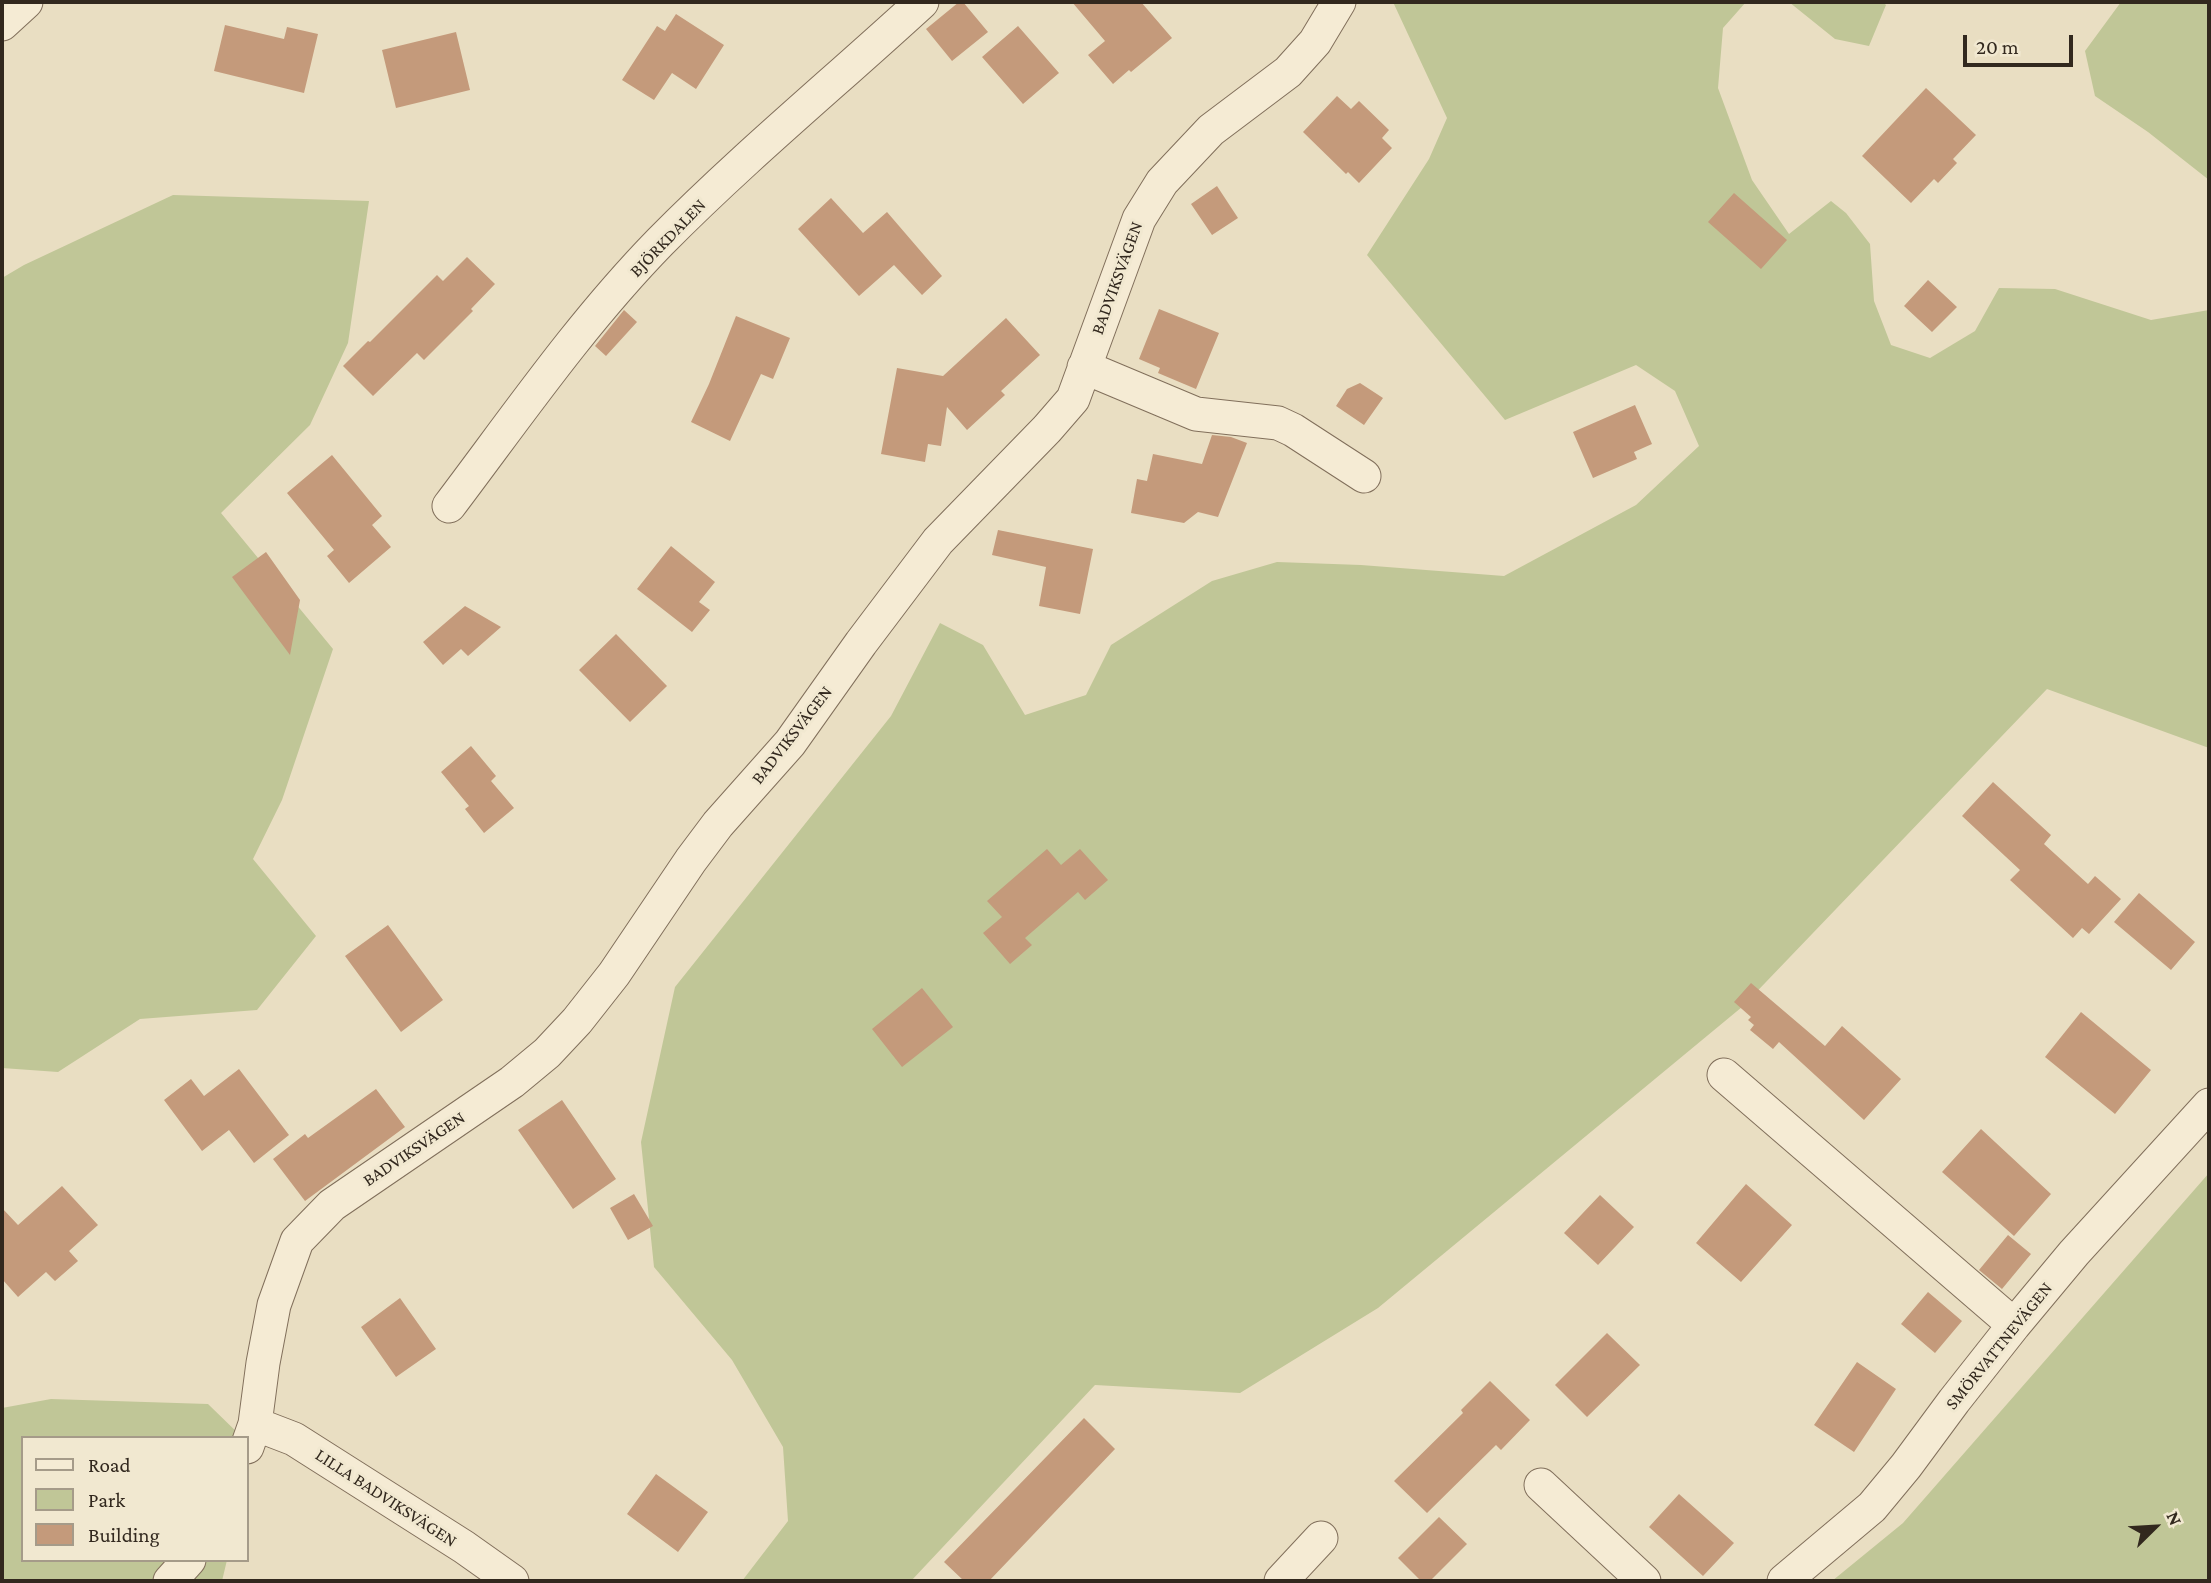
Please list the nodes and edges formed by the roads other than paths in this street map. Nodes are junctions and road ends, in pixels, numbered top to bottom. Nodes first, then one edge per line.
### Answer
1 (26, 2) edge
2 (922, 2) edge
3 (1339, 2) edge
4 (2, 24) edge
5 (1084, 367) junction
6 (1364, 476) dead end
7 (449, 506) dead end
8 (1724, 1074) dead end
9 (2209, 1105) edge
10 (2014, 1325) junction
11 (251, 1436) edge
12 (1541, 1485) dead end
13 (1321, 1538) dead end
14 (187, 1562) edge
15 (170, 1581) edge
16 (512, 1581) edge
17 (1281, 1581) edge
18 (1644, 1581) edge
19 (1784, 1581) edge

1 - 4 street
2 - 7 street, BJÖRKDALEN
3 - 5 street, BADVIKSVÄGEN
5 - 6 street
5 - 11 street, BADVIKSVÄGEN
8 - 10 street
9 - 10 street, SMÖRVATTNEVÄGEN
10 - 19 street, SMÖRVATTNEVÄGEN
11 - 16 street, LILLA BADVIKSVÄGEN
12 - 18 street
13 - 17 street
14 - 15 street

